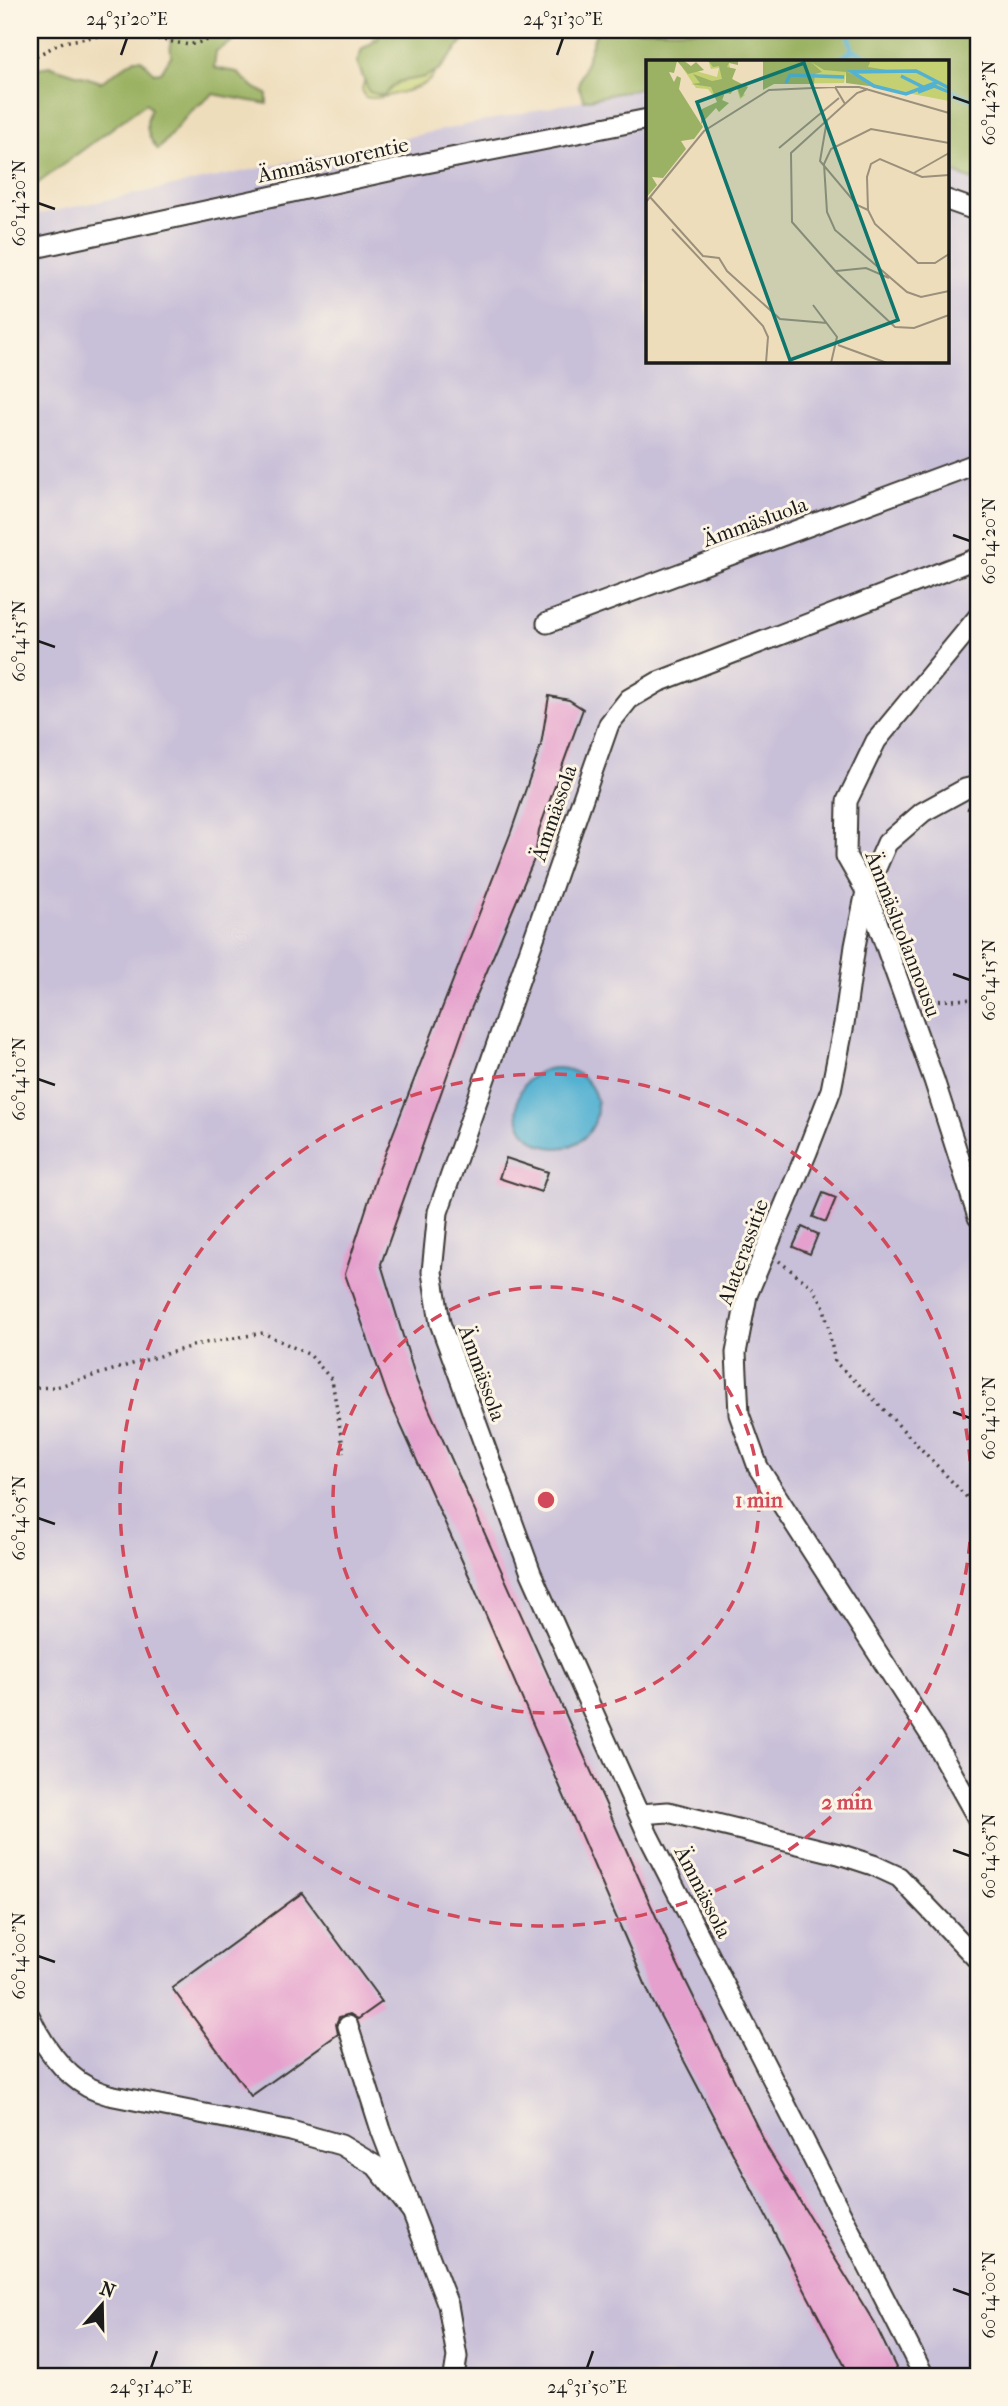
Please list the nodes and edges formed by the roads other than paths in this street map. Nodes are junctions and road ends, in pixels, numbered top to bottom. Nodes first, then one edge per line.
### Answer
1 (646, 119) edge
2 (948, 200) edge
3 (978, 211) edge
4 (30, 249) edge
5 (978, 463) edge
6 (978, 558) edge
7 (978, 617) edge
8 (547, 623) dead end
9 (978, 786) edge
10 (866, 891) junction
11 (978, 1217) edge
12 (640, 1814) junction
13 (978, 1819) edge
14 (978, 1960) edge
15 (30, 2017) edge
16 (348, 2026) dead end
17 (411, 2210) junction
18 (454, 2376) edge
19 (924, 2376) edge

1 - 4 street, Ämmäsvuorentie
2 - 3 street
5 - 8 street, Ämmäsluola
6 - 12 street, Ämmässola
7 - 10 street, Ämmäsluolannousu
9 - 10 street, Alaterassitie
10 - 11 street, Ämmäsluolannousu
10 - 13 street, Alaterassitie
12 - 14 street
12 - 19 street, Ämmässola
15 - 17 street
16 - 17 street
17 - 18 street

